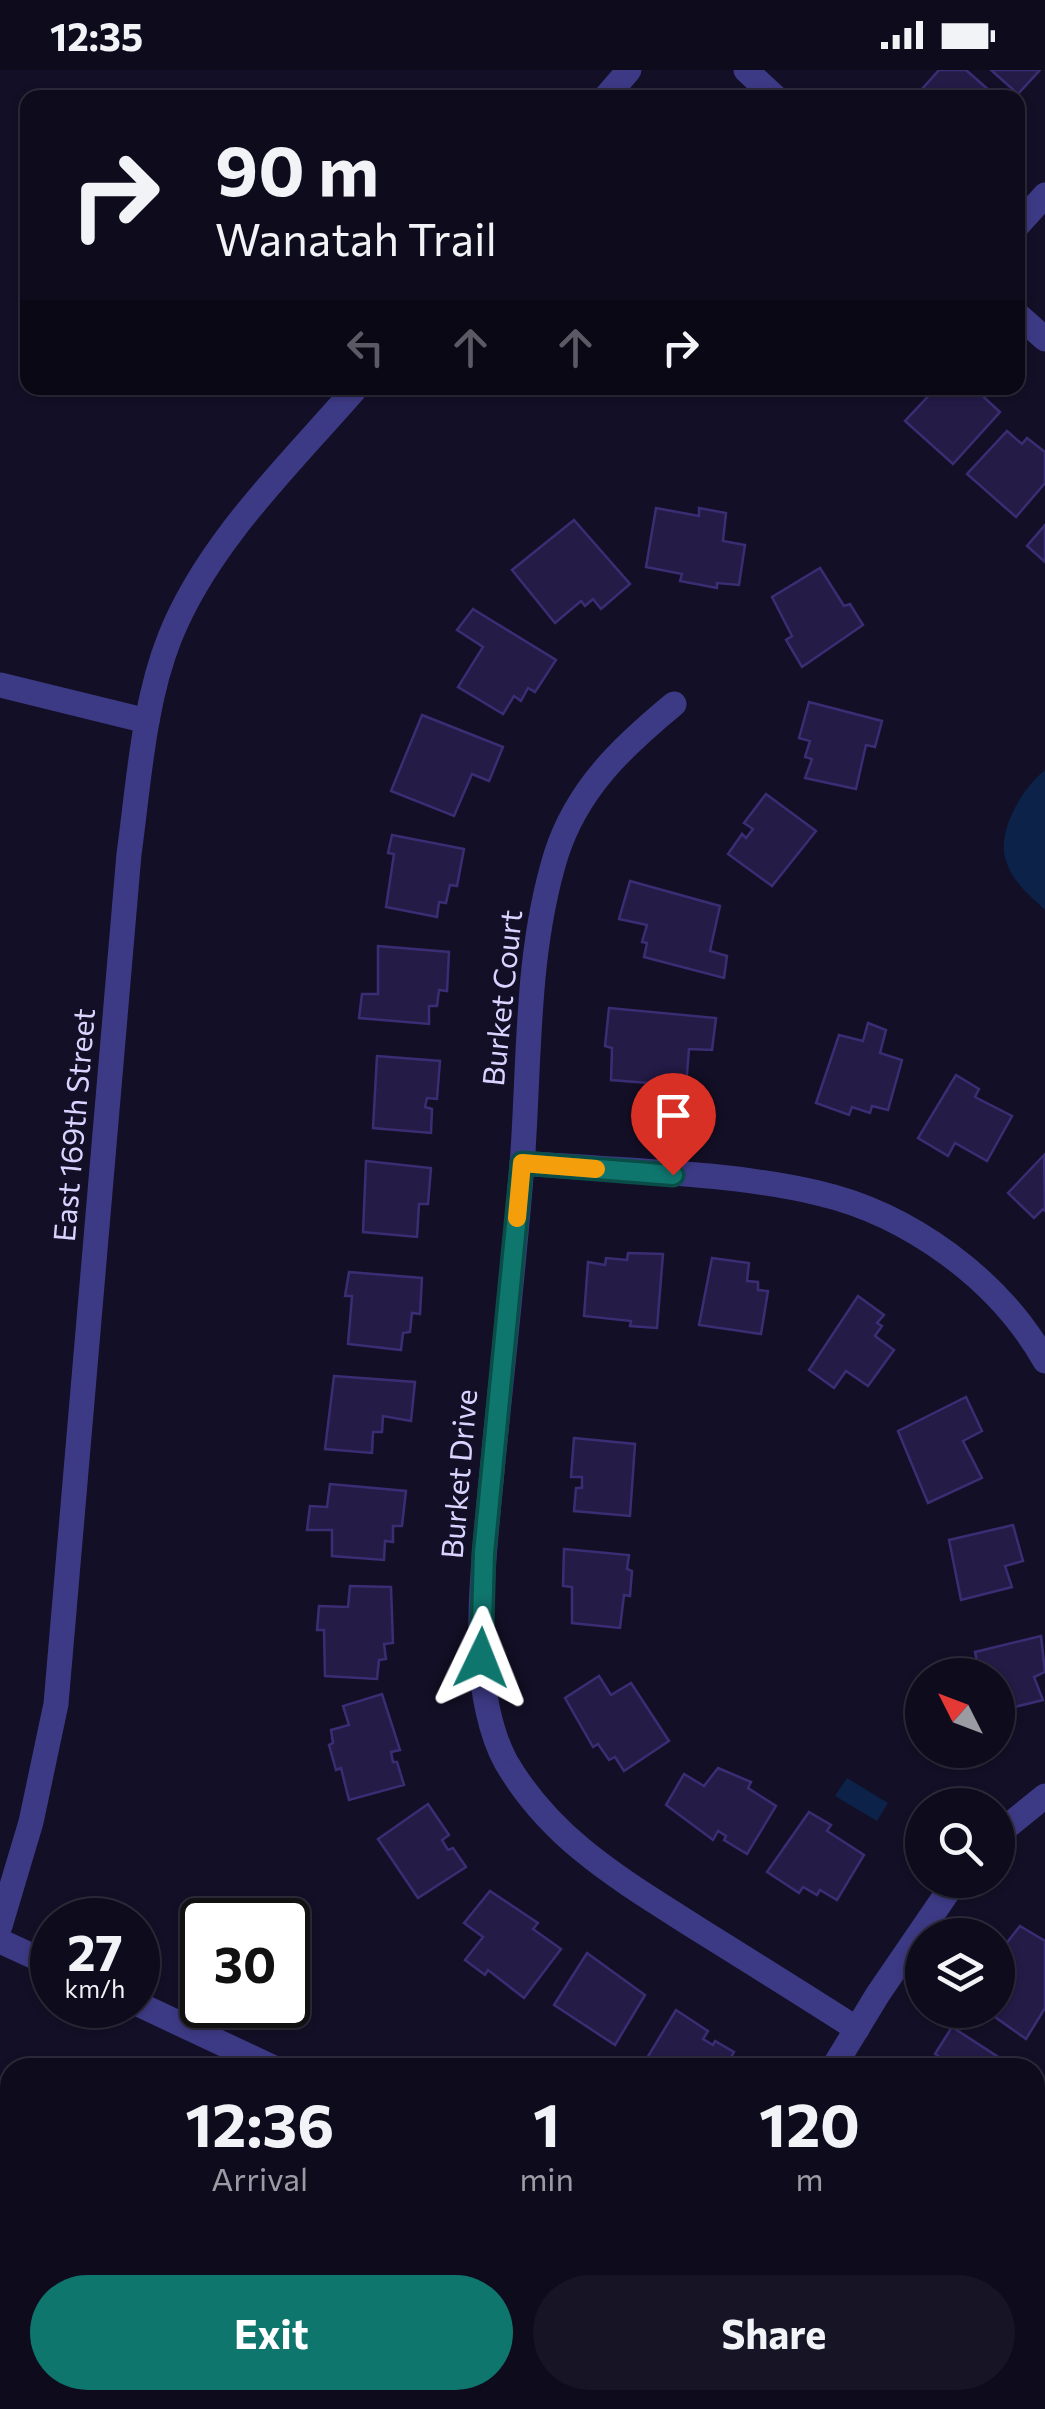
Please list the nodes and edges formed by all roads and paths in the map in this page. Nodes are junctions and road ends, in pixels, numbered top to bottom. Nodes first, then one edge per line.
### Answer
1 (629, 70) edge
2 (746, 70) edge
3 (612, 90) edge
4 (767, 90) edge
5 (1045, 195) edge
6 (1025, 218) edge
7 (1025, 321) edge
8 (1045, 340) edge
9 (350, 395) edge
10 (0, 685) edge
11 (674, 704) dead end
12 (147, 721) junction
13 (522, 1163) junction
14 (1045, 1361) edge
15 (1045, 1796) edge
16 (1015, 1820) edge
17 (944, 1898) edge
18 (0, 1926) edge
19 (0, 1941) edge
20 (30, 1955) edge
21 (160, 2014) edge
22 (857, 2029) junction
23 (253, 2058) edge
24 (839, 2058) edge

1 - 3 street
2 - 4 street
5 - 6 street
7 - 8 street
9 - 12 street, East 169th Street
10 - 12 street
11 - 13 street, Burket Court
12 - 18 street, East 169th Street
13 - 14 street
13 - 22 street, Burket Drive
15 - 16 street
17 - 22 street
19 - 20 street
21 - 23 street
22 - 24 street

